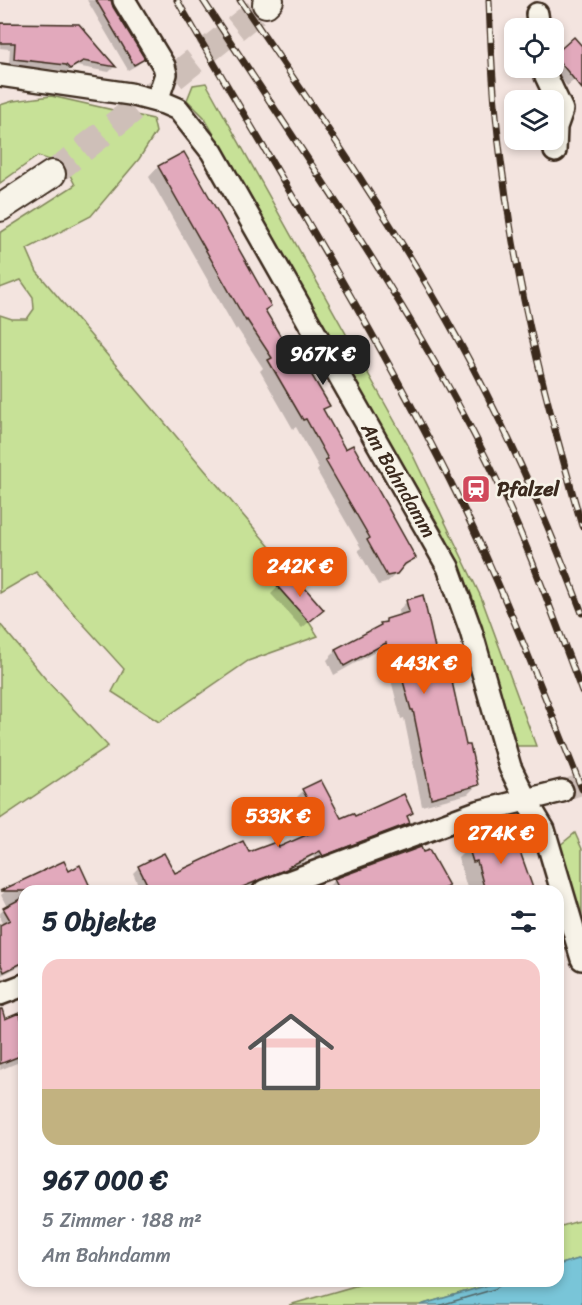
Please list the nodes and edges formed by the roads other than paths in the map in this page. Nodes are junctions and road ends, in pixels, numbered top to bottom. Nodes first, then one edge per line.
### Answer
1 (124, 0) edge
2 (0, 75) edge
3 (548, 78) edge
4 (157, 101) junction
5 (572, 109) edge
6 (555, 151) dead end
7 (52, 174) tunnel mouth
8 (0, 208) edge
9 (562, 791) tunnel mouth
10 (526, 800) junction
11 (280, 885) edge
12 (560, 885) edge
13 (564, 898) edge
14 (582, 959) edge
15 (18, 986) edge
16 (0, 994) edge

1 - 4 street
2 - 4 street, Am Bahndamm
3 - 5 street
4 - 10 street, Am Bahndamm
5 - 6 street
7 - 8 main road
9 - 10 street
10 - 11 street
10 - 12 street, Am Bahndamm
13 - 14 street, Am Bahndamm
15 - 16 street

